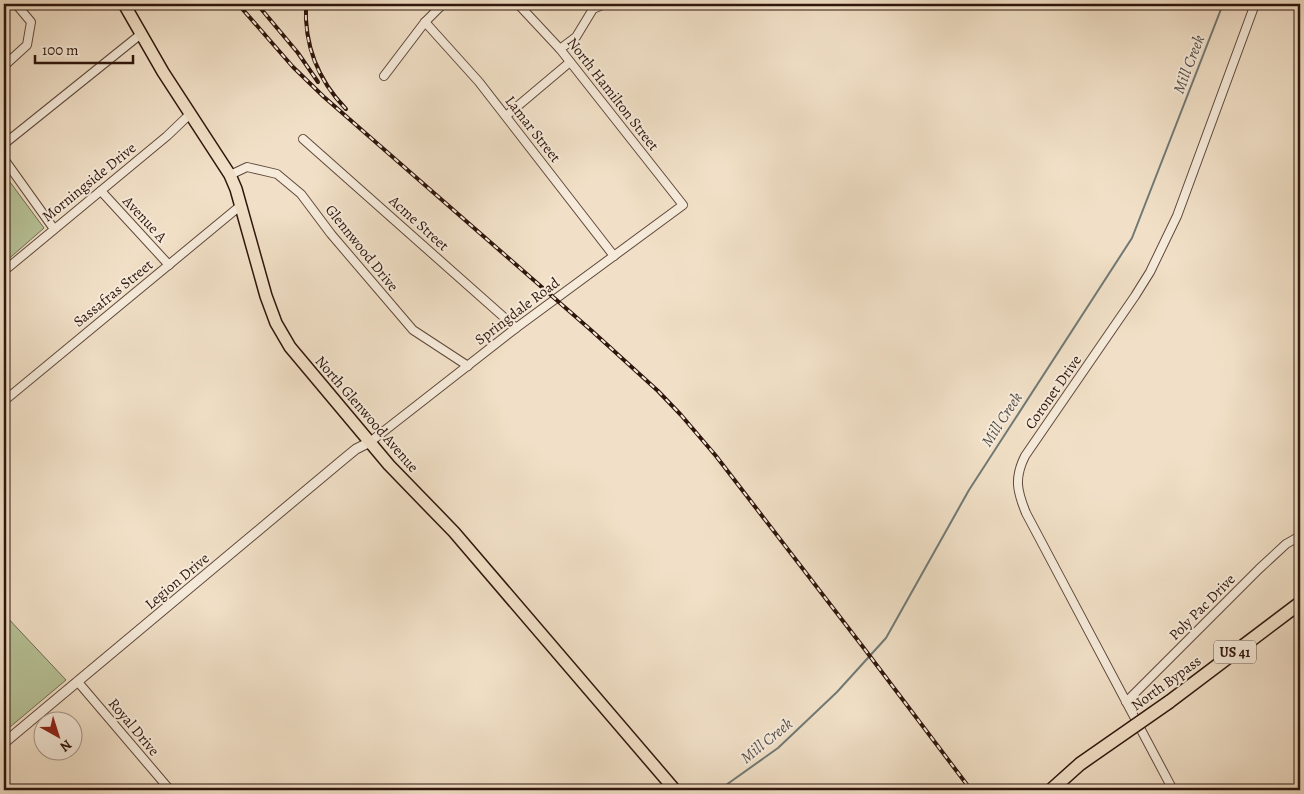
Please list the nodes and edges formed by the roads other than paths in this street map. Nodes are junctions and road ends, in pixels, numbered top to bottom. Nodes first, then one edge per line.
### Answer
1 (16, 4) edge
2 (124, 4) edge
3 (443, 4) edge
4 (518, 4) edge
5 (605, 4) edge
6 (1255, 4) edge
7 (426, 22) junction
8 (141, 34) junction
9 (560, 50) junction
10 (570, 62) junction
11 (4, 66) edge
12 (384, 76) dead end
13 (190, 114) junction
14 (506, 116) junction
15 (303, 139) dead end
16 (4, 144) edge
17 (4, 159) edge
18 (230, 175) junction
19 (101, 191) junction
20 (683, 205) joint
21 (240, 206) junction
22 (54, 228) junction
23 (614, 256) junction
24 (169, 265) junction
25 (4, 271) edge
26 (516, 328) junction
27 (468, 366) junction
28 (4, 401) edge
29 (370, 442) junction
30 (1300, 536) edge
31 (1300, 603) edge
32 (78, 682) junction
33 (1126, 702) junction
34 (4, 743) edge
35 (170, 790) edge
36 (675, 790) edge
37 (1051, 790) edge
38 (1173, 790) edge

1 - 11 street
2 - 8 main road, North Glenwood Avenue
3 - 7 street
4 - 9 street, North Hamilton Street
5 - 9 street
6 - 33 street, Coronet Drive
7 - 12 street
7 - 14 street, Lamar Street
8 - 13 main road, North Glenwood Avenue
8 - 16 street
9 - 10 street, North Hamilton Street
10 - 14 street
10 - 20 street, North Hamilton Street
13 - 18 main road, North Glenwood Avenue
13 - 19 street, Morningside Drive
14 - 23 street, Lamar Street
15 - 26 street, Acme Street
17 - 22 street
18 - 21 main road, North Glenwood Avenue
18 - 27 street, Glennwood Drive
19 - 22 street, Morningside Drive
19 - 24 street, Avenue A
20 - 23 street, Springdale Road
21 - 24 street, Sassafras Street
21 - 29 main road, North Glenwood Avenue
22 - 25 street, Morningside Drive
23 - 26 street, Springdale Road
24 - 28 street, Sassafras Street
26 - 27 street, Springdale Road
27 - 29 street, Springdale Road
29 - 32 street, Legion Drive
29 - 36 main road, North Glenwood Avenue
30 - 33 street, Poly Pac Drive
31 - 37 highway, North Bypass / US 41, bridge
32 - 34 street, Legion Drive
32 - 35 street, Royal Drive
33 - 38 street, Coronet Drive

